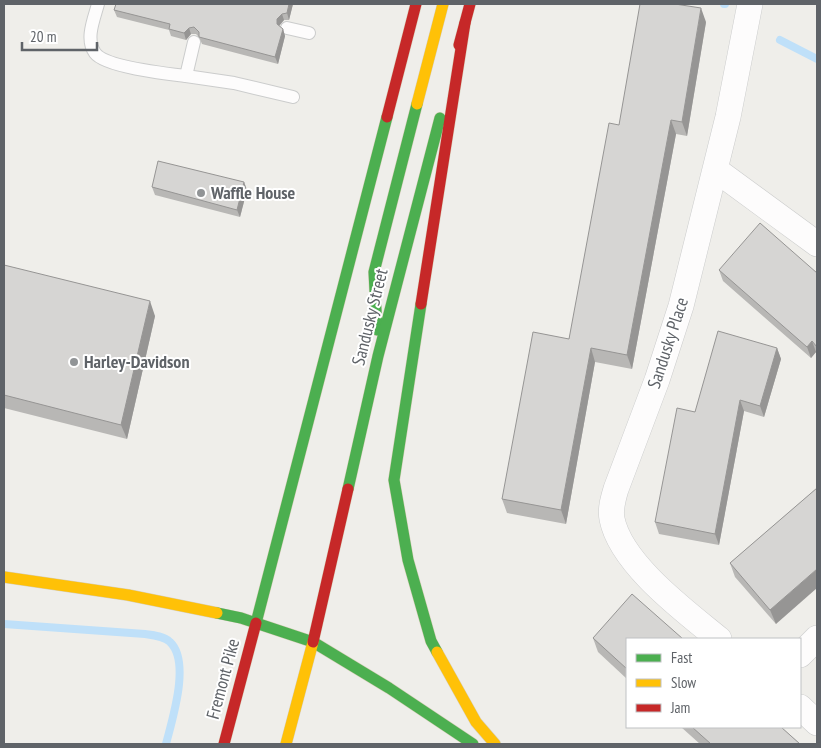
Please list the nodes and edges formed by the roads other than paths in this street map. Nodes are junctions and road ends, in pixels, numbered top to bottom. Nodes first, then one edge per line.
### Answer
1 (98, 4) edge
2 (416, 4) edge
3 (443, 4) edge
4 (470, 4) edge
5 (750, 4) edge
6 (465, 23) junction
7 (287, 28) dead end
8 (309, 33) dead end
9 (194, 42) dead end
10 (186, 76) junction
11 (293, 97) dead end
12 (716, 170) junction
13 (817, 244) edge
14 (378, 356) junction
15 (4, 577) edge
16 (256, 623) junction
17 (718, 638) edge
18 (817, 638) edge
19 (313, 642) junction
20 (801, 654) edge
21 (801, 708) edge
22 (817, 723) edge
23 (224, 744) edge
24 (286, 744) edge
25 (472, 744) edge
26 (495, 744) edge

1 - 10 lane
2 - 16 main road, Sandusky Street
3 - 14 main road
4 - 6 main road, Sandusky Street
5 - 12 street, Sandusky Place
6 - 14 main road, Sandusky Street
6 - 26 main road
7 - 8 lane
9 - 10 lane
10 - 11 lane
12 - 13 street
12 - 17 street, Sandusky Place
14 - 19 main road, Sandusky Street
15 - 16 main road
16 - 19 main road
16 - 23 main road, Fremont Pike
18 - 20 street
19 - 24 main road
19 - 25 main road
21 - 22 street

